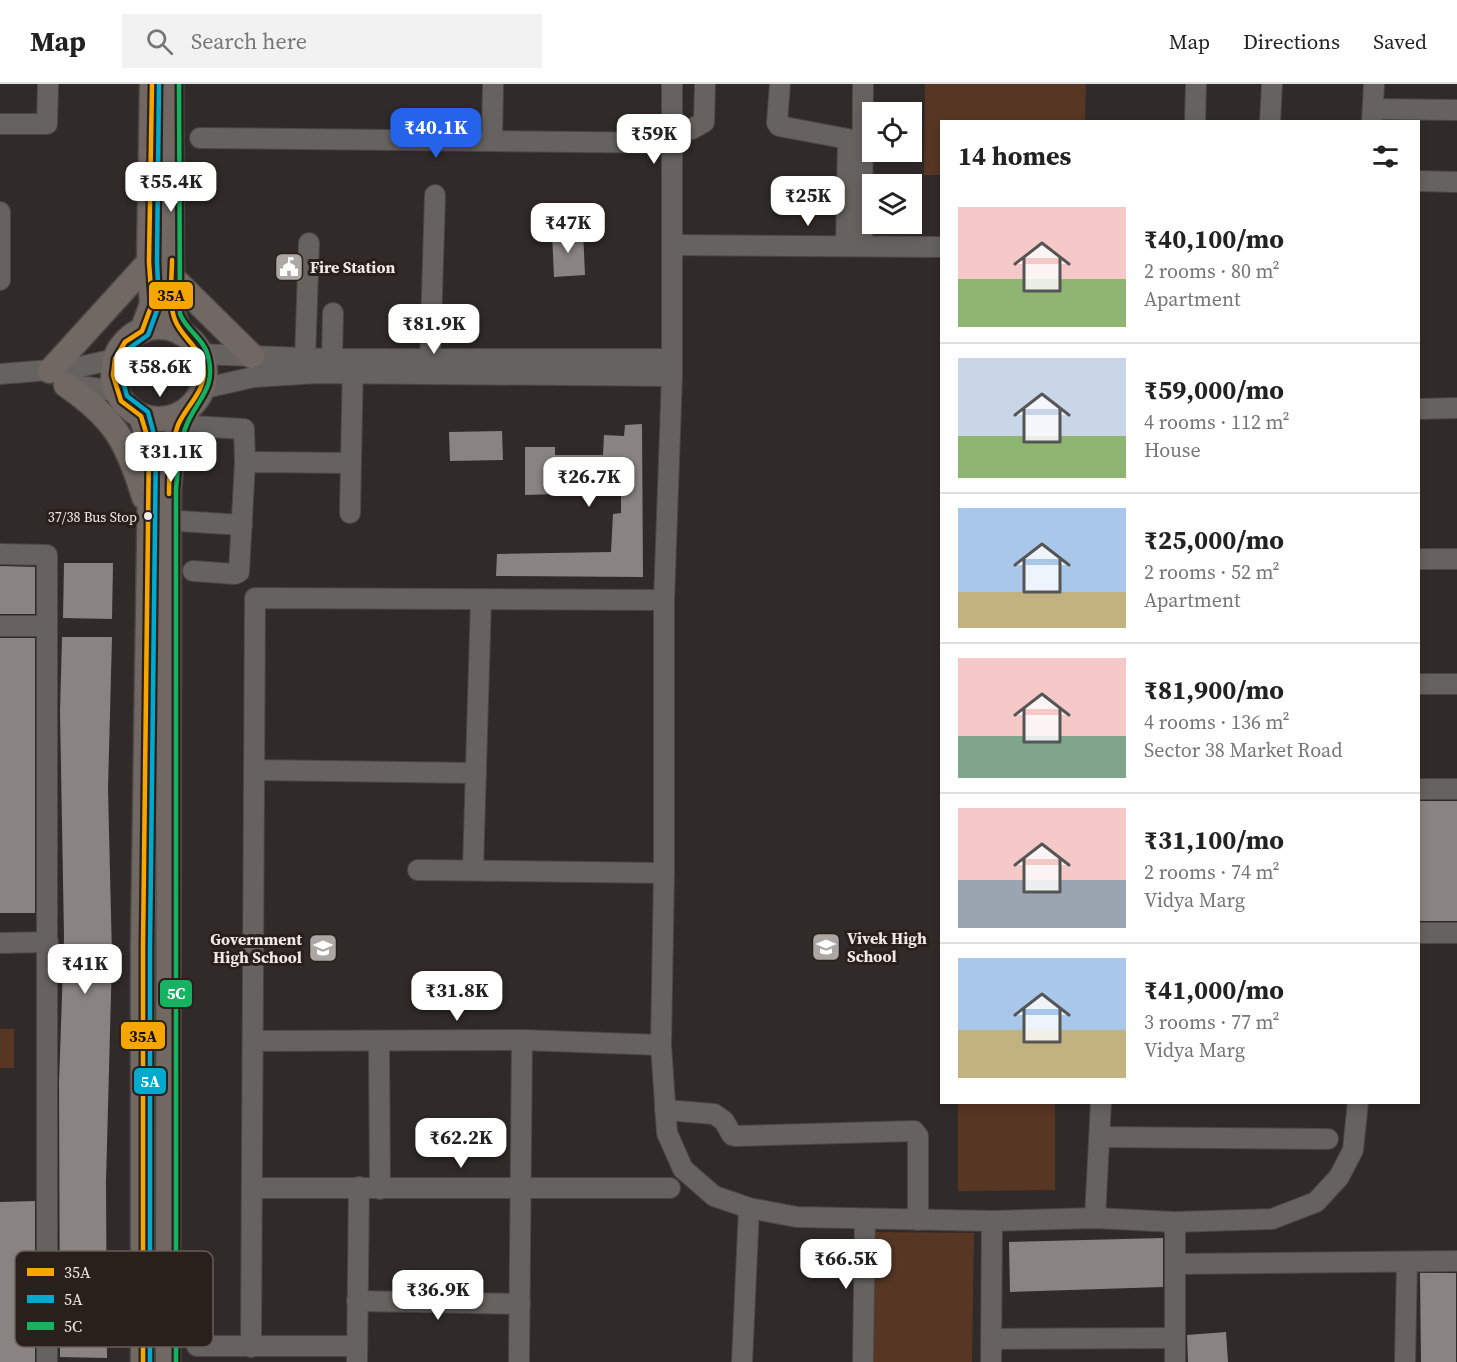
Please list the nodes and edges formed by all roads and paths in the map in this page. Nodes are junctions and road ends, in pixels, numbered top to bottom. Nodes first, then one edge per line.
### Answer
1 (48, 84) edge
2 (152, 84) edge
3 (171, 84) edge
4 (493, 84) edge
5 (672, 84) edge
6 (705, 84) edge
7 (780, 84) edge
8 (863, 84) edge
9 (1196, 84) edge
10 (1272, 84) edge
11 (1374, 84) edge
12 (1457, 110) edge
13 (1372, 116) edge
14 (1195, 120) edge
15 (1270, 120) edge
16 (0, 124) edge
17 (673, 135) junction
18 (200, 138) dead end
19 (492, 141) junction
20 (1420, 182) edge
21 (1457, 182) edge
22 (435, 195) dead end
23 (0, 212) edge
24 (309, 243) dead end
25 (673, 245) junction
26 (854, 246) junction
27 (940, 247) edge
28 (0, 250) edge
29 (149, 262) junction
30 (172, 277) junction
31 (0, 280) edge
32 (333, 313) dead end
33 (142, 331) junction
34 (181, 333) junction
35 (200, 354) junction
36 (252, 356) junction
37 (115, 359) junction
38 (304, 359) junction
39 (332, 359) junction
40 (430, 360) junction
41 (353, 366) junction
42 (672, 368) junction
43 (9, 374) edge
44 (58, 378) junction
45 (201, 389) junction
46 (116, 391) junction
47 (1457, 408) edge
48 (1420, 409) edge
49 (141, 416) junction
50 (189, 418) junction
51 (245, 462) junction
52 (350, 464) junction
53 (350, 513) dead end
54 (150, 516) junction
55 (179, 521) dead end
56 (242, 525) junction
57 (0, 554) edge
58 (1420, 559) edge
59 (1457, 559) edge
60 (193, 571) dead end
61 (481, 598) junction
62 (664, 600) junction
63 (0, 626) edge
64 (46, 626) junction
65 (1420, 684) edge
66 (1457, 684) edge
67 (254, 770) junction
68 (476, 773) junction
69 (1420, 789) edge
70 (1457, 789) edge
71 (473, 869) junction
72 (418, 870) dead end
73 (664, 873) junction
74 (1420, 933) edge
75 (1457, 933) edge
76 (48, 942) junction
77 (0, 943) edge
78 (522, 1040) junction
79 (253, 1041) junction
80 (379, 1042) junction
81 (661, 1045) junction
82 (1101, 1104) edge
83 (1359, 1104) edge
84 (665, 1110) junction
85 (1101, 1137) junction
86 (1328, 1139) dead end
87 (521, 1187) junction
88 (252, 1188) junction
89 (359, 1188) junction
90 (380, 1188) junction
91 (670, 1188) dead end
92 (749, 1208) junction
93 (866, 1218) junction
94 (1095, 1218) junction
95 (918, 1220) junction
96 (992, 1221) junction
97 (1175, 1222) junction
98 (47, 1251) edge
99 (143, 1251) edge
100 (168, 1251) edge
101 (1457, 1261) edge
102 (1407, 1262) junction
103 (1175, 1264) junction
104 (357, 1301) junction
105 (520, 1304) junction
106 (1175, 1338) junction
107 (992, 1339) junction
108 (47, 1347) edge
109 (168, 1347) edge
110 (204, 1347) edge
111 (241, 1352) edge
112 (357, 1354) edge
113 (47, 1362) edge
114 (168, 1362) edge
115 (519, 1362) edge
116 (742, 1362) edge
117 (863, 1362) edge
118 (991, 1362) edge
119 (1175, 1362) edge
120 (1405, 1362) edge

1 - 16 street
2 - 29 main road
3 - 30 main road
4 - 19 street
5 - 17 street
6 - 17 street
7 - 26 street
8 - 26 street
9 - 14 street
10 - 15 street
11 - 13 street
12 - 13 street
17 - 19 street
17 - 25 street
18 - 19 street
20 - 21 street
22 - 40 street
23 - 28 street
24 - 38 street
25 - 26 street
25 - 42 street
26 - 27 street
28 - 31 street
29 - 33 main road
29 - 44 main road
30 - 34 main road
30 - 36 main road
32 - 39 street
33 - 34 main road
33 - 37 main road
34 - 35 main road
35 - 36 street
35 - 45 main road
36 - 38 street
37 - 44 street
37 - 46 main road
38 - 39 street
39 - 41 street
40 - 41 street
40 - 42 street
41 - 42 street
41 - 45 street
41 - 52 street
42 - 62 street
43 - 44 street
44 - 46 street
44 - 54 main road
45 - 50 main road
46 - 49 main road
47 - 48 street
49 - 50 main road
49 - 54 main road
50 - 51 street
50 - 100 main road
51 - 52 street
51 - 56 street
52 - 53 street
54 - 99 main road
55 - 56 street
56 - 60 street
57 - 64 street
58 - 59 street
61 - 62 street
61 - 67 street
61 - 68 street
62 - 73 street
63 - 64 street
64 - 76 street
65 - 66 street
67 - 68 street
67 - 79 street
68 - 71 street
69 - 70 street
71 - 72 street
71 - 73 street
73 - 81 street
74 - 75 street
76 - 77 street
76 - 98 street
78 - 80 street
78 - 81 street
78 - 87 street
79 - 80 street
79 - 88 street
80 - 90 street
81 - 84 street
82 - 85 street
83 - 97 street
84 - 92 street
84 - 95 street
85 - 86 street
85 - 94 street
87 - 90 street
87 - 91 street
87 - 105 street
88 - 89 street
88 - 111 street
89 - 90 street
89 - 104 street
92 - 93 street
92 - 116 street
93 - 95 street
93 - 117 street
94 - 96 street
94 - 97 street
95 - 96 street
96 - 107 street
97 - 103 street
101 - 102 street
102 - 103 street
102 - 120 street
103 - 106 street
104 - 105 street
104 - 112 street
105 - 115 street
106 - 107 street
106 - 119 street
107 - 118 street
108 - 113 street
109 - 114 main road
110 - 111 street
111 - 112 street

